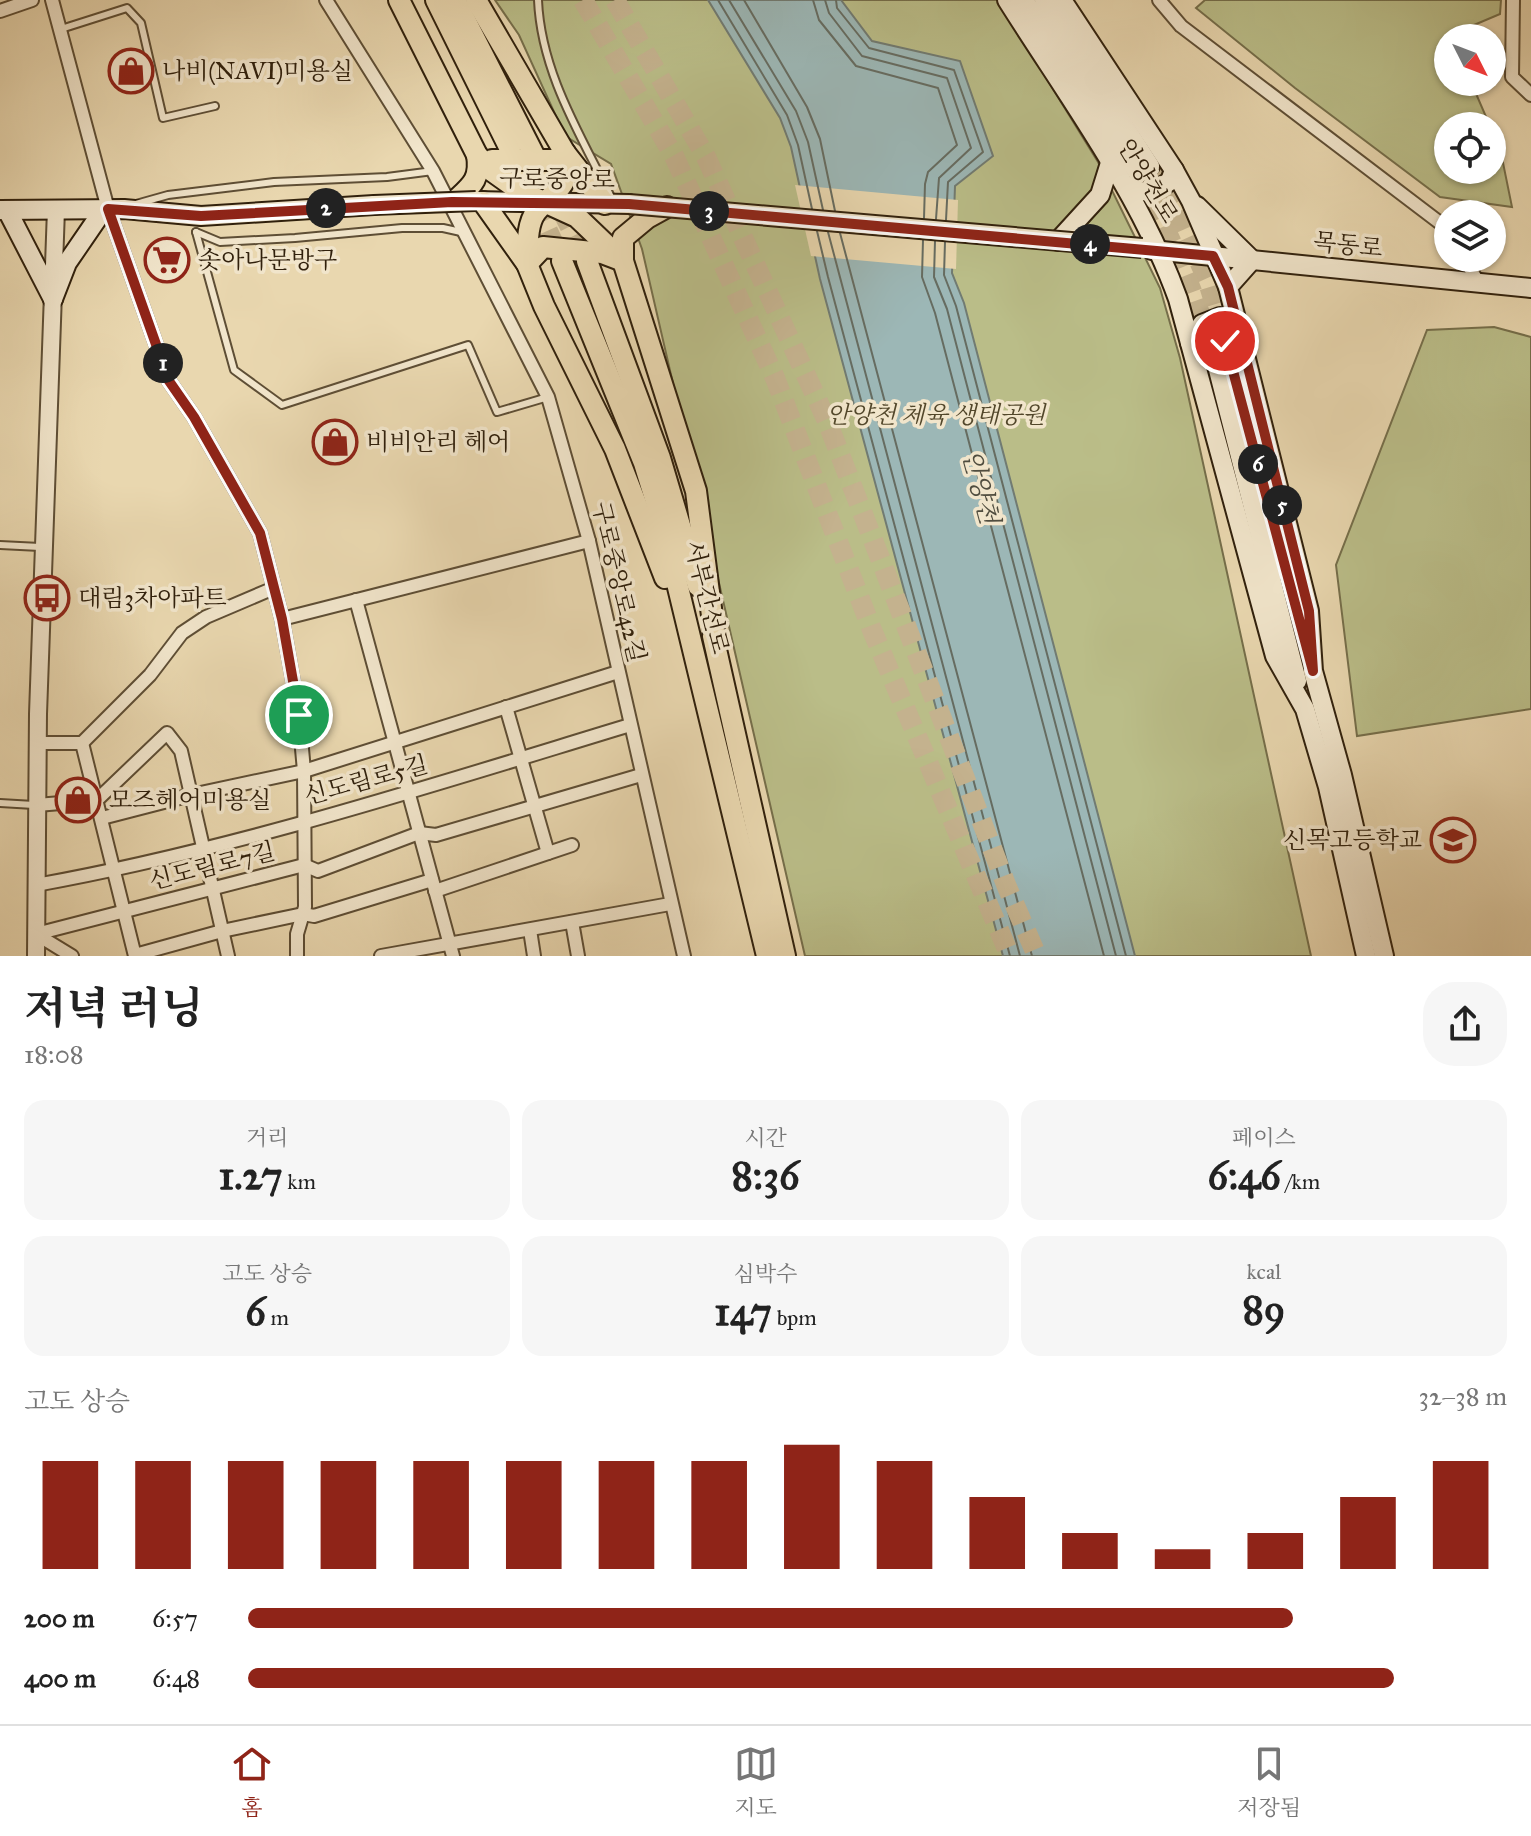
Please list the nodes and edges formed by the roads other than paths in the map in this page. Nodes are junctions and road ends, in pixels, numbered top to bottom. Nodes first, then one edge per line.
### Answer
1 (32, 0) edge
2 (52, 0) edge
3 (326, 0) edge
4 (399, 0) edge
5 (436, 0) edge
6 (455, 0) edge
7 (476, 0) edge
8 (538, 0) edge
9 (1007, 0) edge
10 (1024, 0) edge
11 (1044, 0) edge
12 (1062, 0) edge
13 (1159, 0) edge
14 (1513, 0) edge
15 (0, 11) edge
16 (61, 29) junction
17 (1531, 95) edge
18 (215, 106) dead end
19 (510, 149) tunnel mouth
20 (565, 153) junction
21 (477, 155) junction
22 (534, 155) tunnel mouth
23 (1174, 170) junction
24 (433, 171) junction
25 (1126, 173) junction
26 (1191, 201) junction
27 (454, 202) junction
28 (480, 202) junction
29 (547, 203) junction
30 (616, 204) junction
31 (667, 207) junction
32 (56, 209) junction
33 (112, 209) junction
34 (2, 212) edge
35 (1434, 218) edge
36 (467, 233) junction
37 (1058, 241) junction
38 (1151, 250) junction
39 (1213, 256) junction
40 (1252, 260) junction
41 (562, 261) tunnel mouth
42 (587, 261) tunnel mouth
43 (623, 261) junction
44 (527, 264) junction
45 (1472, 272) edge
46 (1478, 282) junction
47 (1526, 284) edge
48 (1228, 287) junction
49 (53, 299) junction
50 (1225, 338) junction
51 (1190, 343) junction
52 (548, 397) junction
53 (589, 541) junction
54 (0, 545) edge
55 (44, 547) junction
56 (274, 588) junction
57 (356, 600) junction
58 (282, 619) junction
59 (716, 647) junction
60 (695, 658) junction
61 (618, 672) junction
62 (506, 707) junction
63 (1305, 709) junction
64 (630, 725) junction
65 (395, 742) junction
66 (38, 743) junction
67 (82, 743) junction
68 (521, 759) junction
69 (304, 771) junction
70 (641, 775) junction
71 (409, 793) junction
72 (191, 795) junction
73 (97, 800) junction
74 (0, 803) edge
75 (37, 805) junction
76 (534, 806) junction
77 (102, 818) junction
78 (304, 820) junction
79 (419, 833) junction
80 (572, 845) dead end
81 (203, 847) junction
82 (548, 853) junction
83 (304, 865) junction
84 (114, 871) junction
85 (36, 885) junction
86 (434, 885) junction
87 (213, 888) junction
88 (670, 904) junction
89 (124, 911) junction
90 (303, 914) junction
91 (572, 922) junction
92 (530, 930) junction
93 (222, 931) junction
94 (36, 934) junction
95 (451, 950) edge
96 (135, 955) edge
97 (36, 956) edge
98 (72, 956) edge
99 (228, 956) edge
100 (297, 956) edge
101 (381, 956) edge
102 (534, 956) edge
103 (578, 956) edge
104 (684, 956) edge
105 (767, 956) edge
106 (785, 956) edge
107 (1366, 956) edge
108 (1384, 956) edge

1 - 15 street
2 - 16 street
3 - 24 street, 구로중앙로42길
4 - 21 main road
5 - 19 main road
6 - 22 main road
7 - 20 main road
8 - 30 lane
9 - 25 main road, 안양천로
10 - 25 main road
11 - 25 main road
12 - 23 main road, 안양천로
13 - 35 street
14 - 17 street
16 - 18 lane
16 - 33 street
20 - 21 main road
20 - 29 main road
20 - 30 main road
21 - 27 main road
21 - 29 main road
23 - 25 main road
23 - 26 main road, 안양천로
24 - 33 lane
24 - 36 street, 구로중앙로42길
25 - 37 main road
25 - 38 main road, 안양천로
26 - 39 main road, 안양천로
26 - 40 main road
27 - 28 main road, 구로중앙로, bridge
27 - 33 main road, 구로중앙로, bridge
28 - 29 main road, 구로중앙로
28 - 44 main road
29 - 30 main road, 구로중앙로
29 - 43 main road
29 - 44 main road
30 - 31 main road, 구로중앙로, bridge
31 - 37 main road, 구로중앙로, bridge
31 - 43 main road
32 - 33 main road, 구로중앙로
32 - 34 main road, 구로중앙로
32 - 49 street
33 - 49 main road
33 - 56 street
34 - 49 main road
36 - 52 street, 구로중앙로42길
36 - 52 lane
37 - 38 main road, 구로중앙로, bridge
38 - 39 main road, 목동로
38 - 51 main road, 안양천로
39 - 40 main road, 목동로
39 - 48 main road, 안양천로
40 - 46 main road, 목동로
40 - 48 main road
41 - 60 main road, 서부간선로
42 - 59 main road, 서부간선로
43 - 44 main road
43 - 59 main road
44 - 60 main road
45 - 46 street
46 - 47 main road, 목동로
48 - 50 main road, 안양천로
49 - 55 street
50 - 51 main road
50 - 63 main road
50 - 108 main road, 안양천로
51 - 63 main road, 안양천로
52 - 53 street, 구로중앙로42길
53 - 57 street
53 - 61 street, 구로중앙로42길
54 - 55 lane
55 - 66 street
56 - 58 street
56 - 67 street
57 - 58 street
57 - 65 street
58 - 69 street
59 - 106 main road, 서부간선로
60 - 105 main road, 서부간선로
61 - 62 street
61 - 64 street, 구로중앙로42길
62 - 65 street
62 - 68 street
63 - 107 main road, 안양천로
64 - 68 street, 신도림로5길
64 - 70 street, 구로중앙로42길
65 - 69 street
65 - 71 street
66 - 67 street
66 - 75 street
67 - 73 street
68 - 71 street, 신도림로5길
68 - 76 street
69 - 72 street
69 - 78 street
70 - 76 street, 신도림로7길
70 - 88 street, 구로중앙로42길
71 - 78 street, 신도림로5길
71 - 79 street
72 - 73 street
72 - 77 street
72 - 81 street
73 - 75 street
73 - 77 street
74 - 75 lane
75 - 85 street
76 - 79 street, 신도림로7길
76 - 82 street
77 - 84 street
78 - 81 street, 신도림로5길
78 - 83 street
79 - 83 street, 신도림로7길
79 - 86 street
80 - 82 street
81 - 84 street, 신도림로5길
81 - 87 street
82 - 86 street
83 - 87 street, 신도림로7길
83 - 90 street
84 - 85 street, 신도림로5길
84 - 89 street
85 - 94 street
86 - 90 street
86 - 95 street
87 - 89 street, 신도림로7길
87 - 93 street
88 - 91 street
88 - 104 street, 구로중앙로42길
89 - 94 street, 신도림로7길
89 - 96 street
90 - 93 street
90 - 100 street
91 - 92 street
91 - 103 street
92 - 95 street
92 - 102 street
93 - 96 street
93 - 99 street
94 - 97 street
94 - 98 street
95 - 101 street

